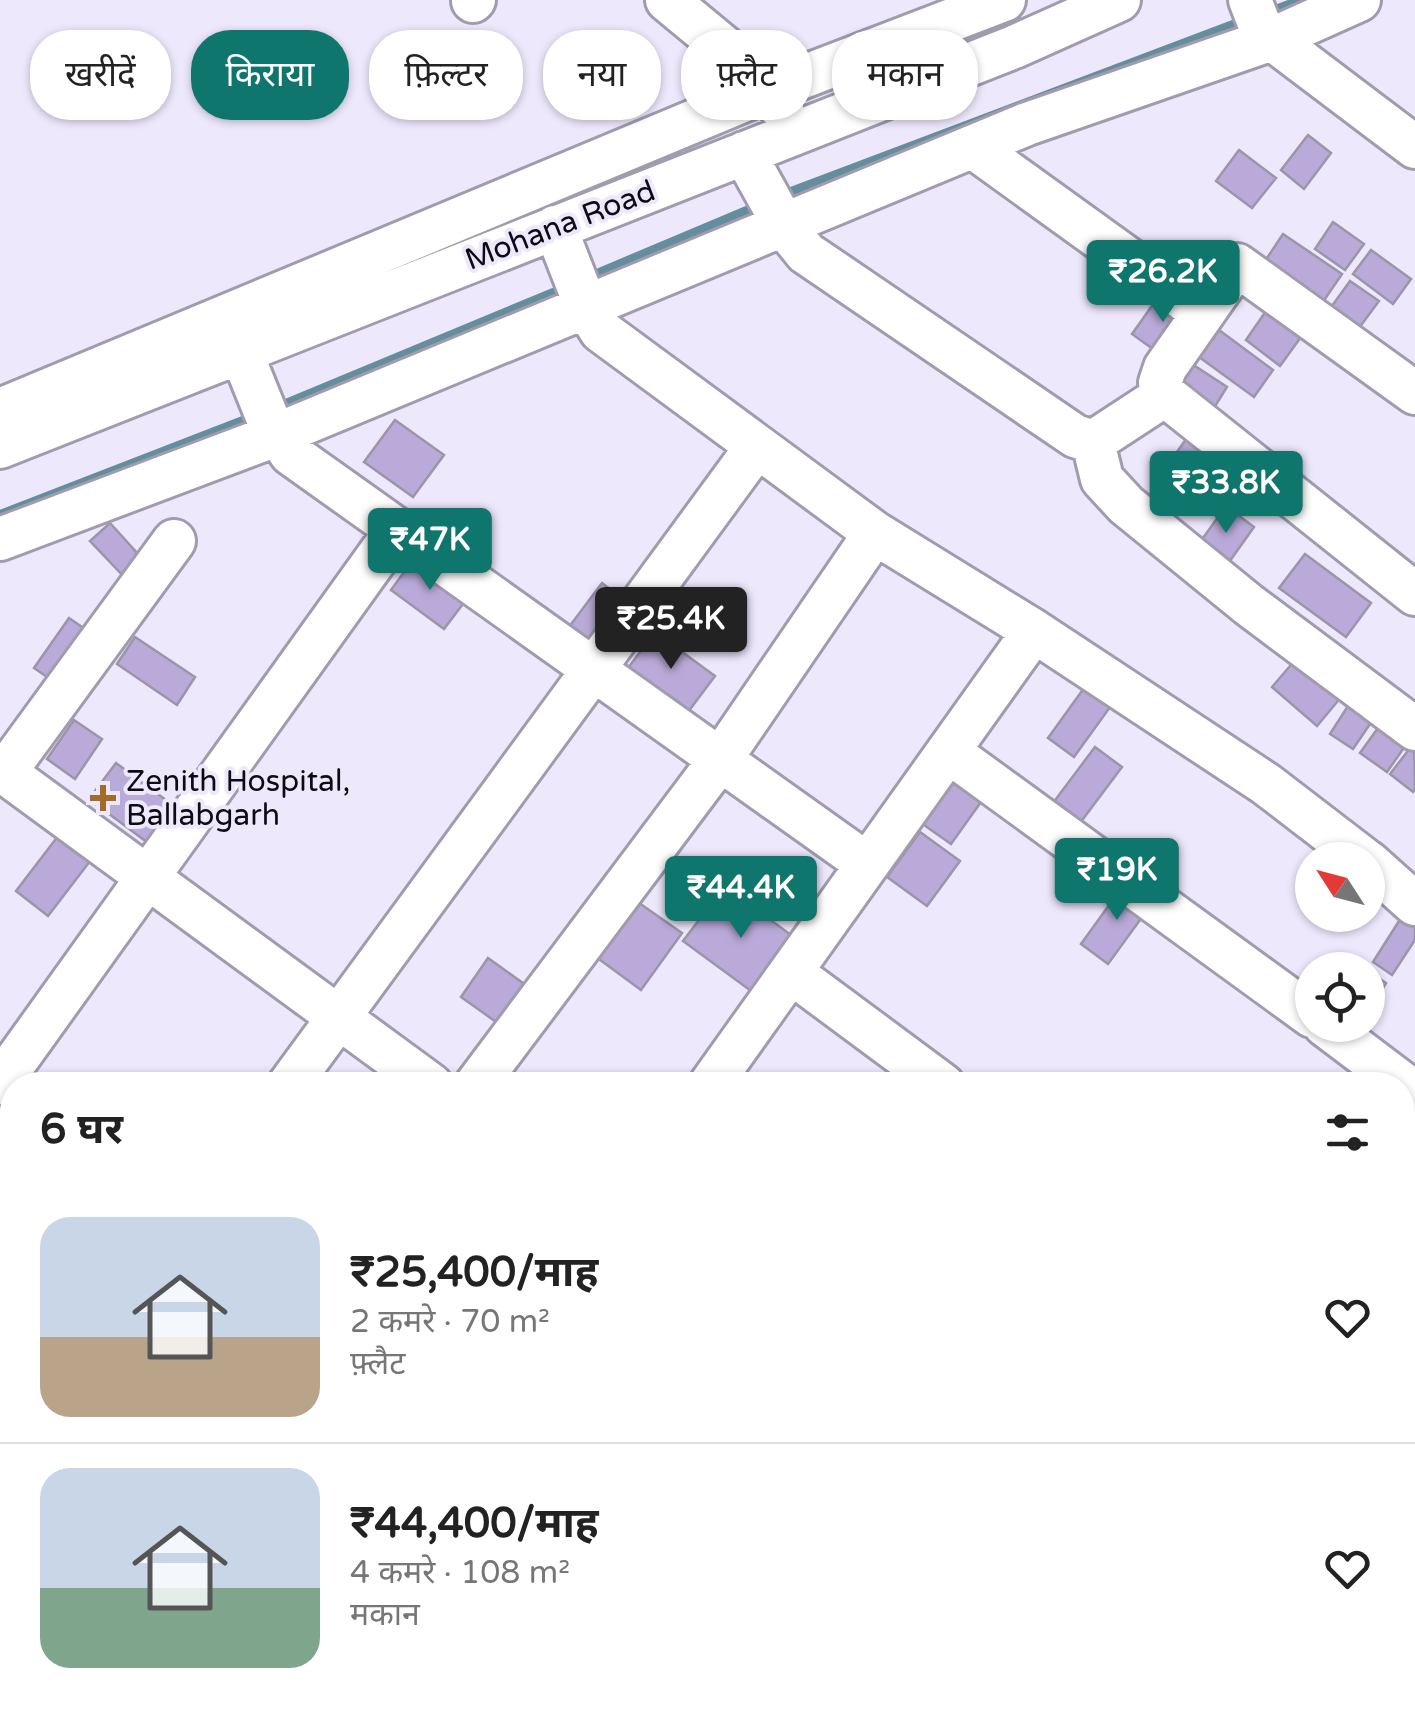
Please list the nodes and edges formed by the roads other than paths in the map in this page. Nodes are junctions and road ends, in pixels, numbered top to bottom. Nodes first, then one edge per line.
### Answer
1 (667, 0) edge
2 (1004, 0) edge
3 (1119, 0) edge
4 (1360, 0) edge
5 (1261, 22) edge
6 (701, 30) edge
7 (812, 74) edge
8 (697, 120) edge
9 (790, 120) edge
10 (798, 132) junction
11 (973, 147) junction
12 (1415, 147) edge
13 (768, 196) junction
14 (554, 227) junction
15 (581, 293) junction
16 (1203, 313) junction
17 (241, 352) junction
18 (1415, 393) edge
19 (1165, 396) junction
20 (0, 410) edge
21 (268, 419) junction
22 (1093, 442) junction
23 (0, 447) edge
24 (754, 449) junction
25 (396, 531) junction
26 (876, 534) junction
27 (0, 538) edge
28 (174, 541) dead end
29 (1415, 594) edge
30 (1034, 630) junction
31 (592, 667) junction
32 (1415, 729) edge
33 (949, 752) junction
34 (722, 758) junction
35 (2, 770) edge
36 (1341, 842) edge
37 (867, 864) junction
38 (148, 877) junction
39 (1385, 878) edge
40 (1415, 904) edge
41 (792, 973) junction
42 (1295, 1004) edge
43 (338, 1016) junction
44 (1348, 1042) edge
45 (8, 1072) edge
46 (299, 1072) edge
47 (413, 1072) edge
48 (486, 1072) edge
49 (720, 1072) edge
50 (925, 1072) edge
51 (1388, 1072) edge

1 - 6 street
2 - 7 street, Mohana Road
3 - 10 street, Mohana Road
4 - 5 street
5 - 11 street
5 - 12 street
8 - 20 street, Mohana Road
9 - 10 street
10 - 13 street, Mohana Road
11 - 13 street
11 - 16 street
13 - 14 street, Mohana Road
13 - 15 street
13 - 22 street
14 - 15 street
14 - 17 street, Mohana Road
15 - 21 street
15 - 24 street
16 - 18 street
16 - 19 street
17 - 21 street
17 - 23 street, Mohana Road
19 - 22 street
19 - 29 street
21 - 25 street
21 - 27 street
22 - 32 street
24 - 26 street
24 - 31 street
25 - 31 street
25 - 38 street
26 - 30 street
26 - 34 street
28 - 35 street
30 - 33 street
30 - 36 street
31 - 34 street
31 - 43 street
33 - 37 street
33 - 42 street
34 - 37 street
34 - 48 street
35 - 38 street
37 - 41 street
38 - 43 street
38 - 45 street
39 - 40 street
41 - 49 street
41 - 50 street
43 - 46 street
43 - 47 street
44 - 51 street

